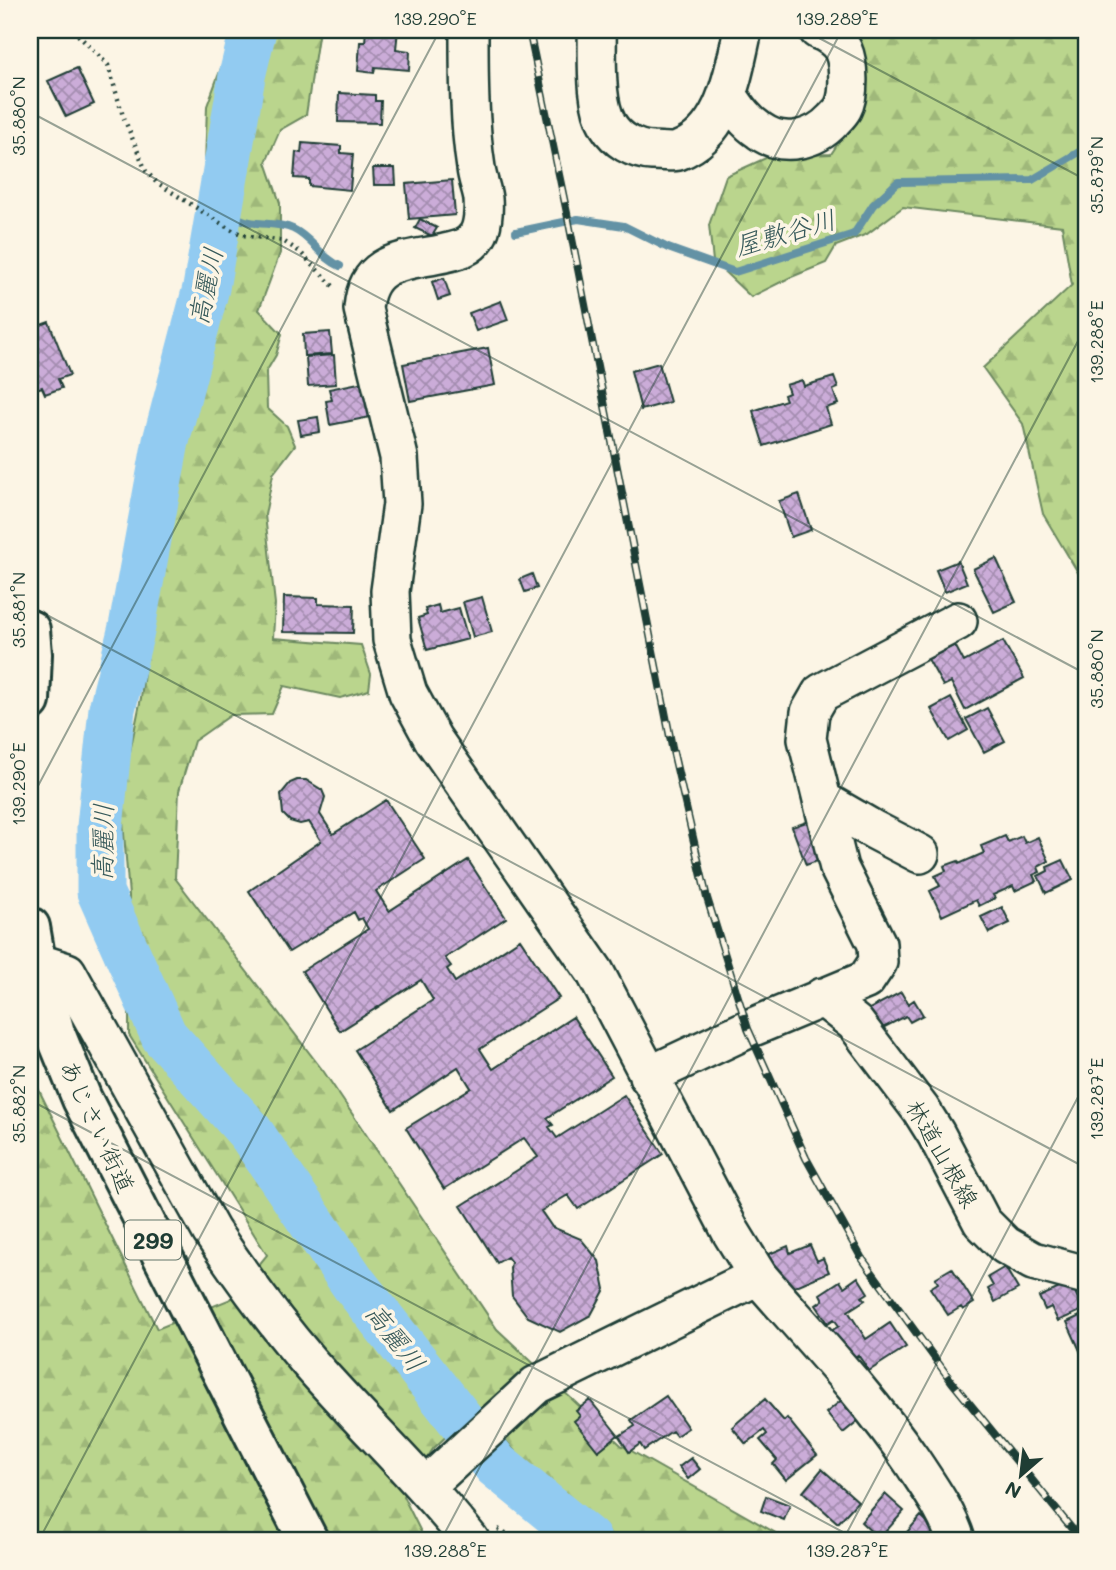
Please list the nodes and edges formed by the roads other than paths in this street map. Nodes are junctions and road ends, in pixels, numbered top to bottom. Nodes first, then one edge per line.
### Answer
1 (469, 30) edge
2 (597, 30) edge
3 (743, 30) edge
4 (818, 30) edge
5 (728, 95) junction
6 (958, 621) dead end
7 (30, 630) edge
8 (30, 701) edge
9 (822, 800) junction
10 (920, 854) dead end
11 (33, 945) edge
12 (822, 997) junction
13 (648, 1076) junction
14 (1086, 1275) edge
15 (758, 1276) junction
16 (425, 1487) junction
17 (308, 1540) edge
18 (470, 1540) edge
19 (956, 1540) edge

1 - 13 street
2 - 5 street
3 - 5 street
4 - 5 street
6 - 9 street
7 - 8 highway
9 - 10 street
9 - 12 street
11 - 16 street
11 - 17 highway, あじさい街道 / 299
12 - 13 street
12 - 14 street, 林道山根線
13 - 15 street
15 - 16 street
15 - 19 street
16 - 18 street

